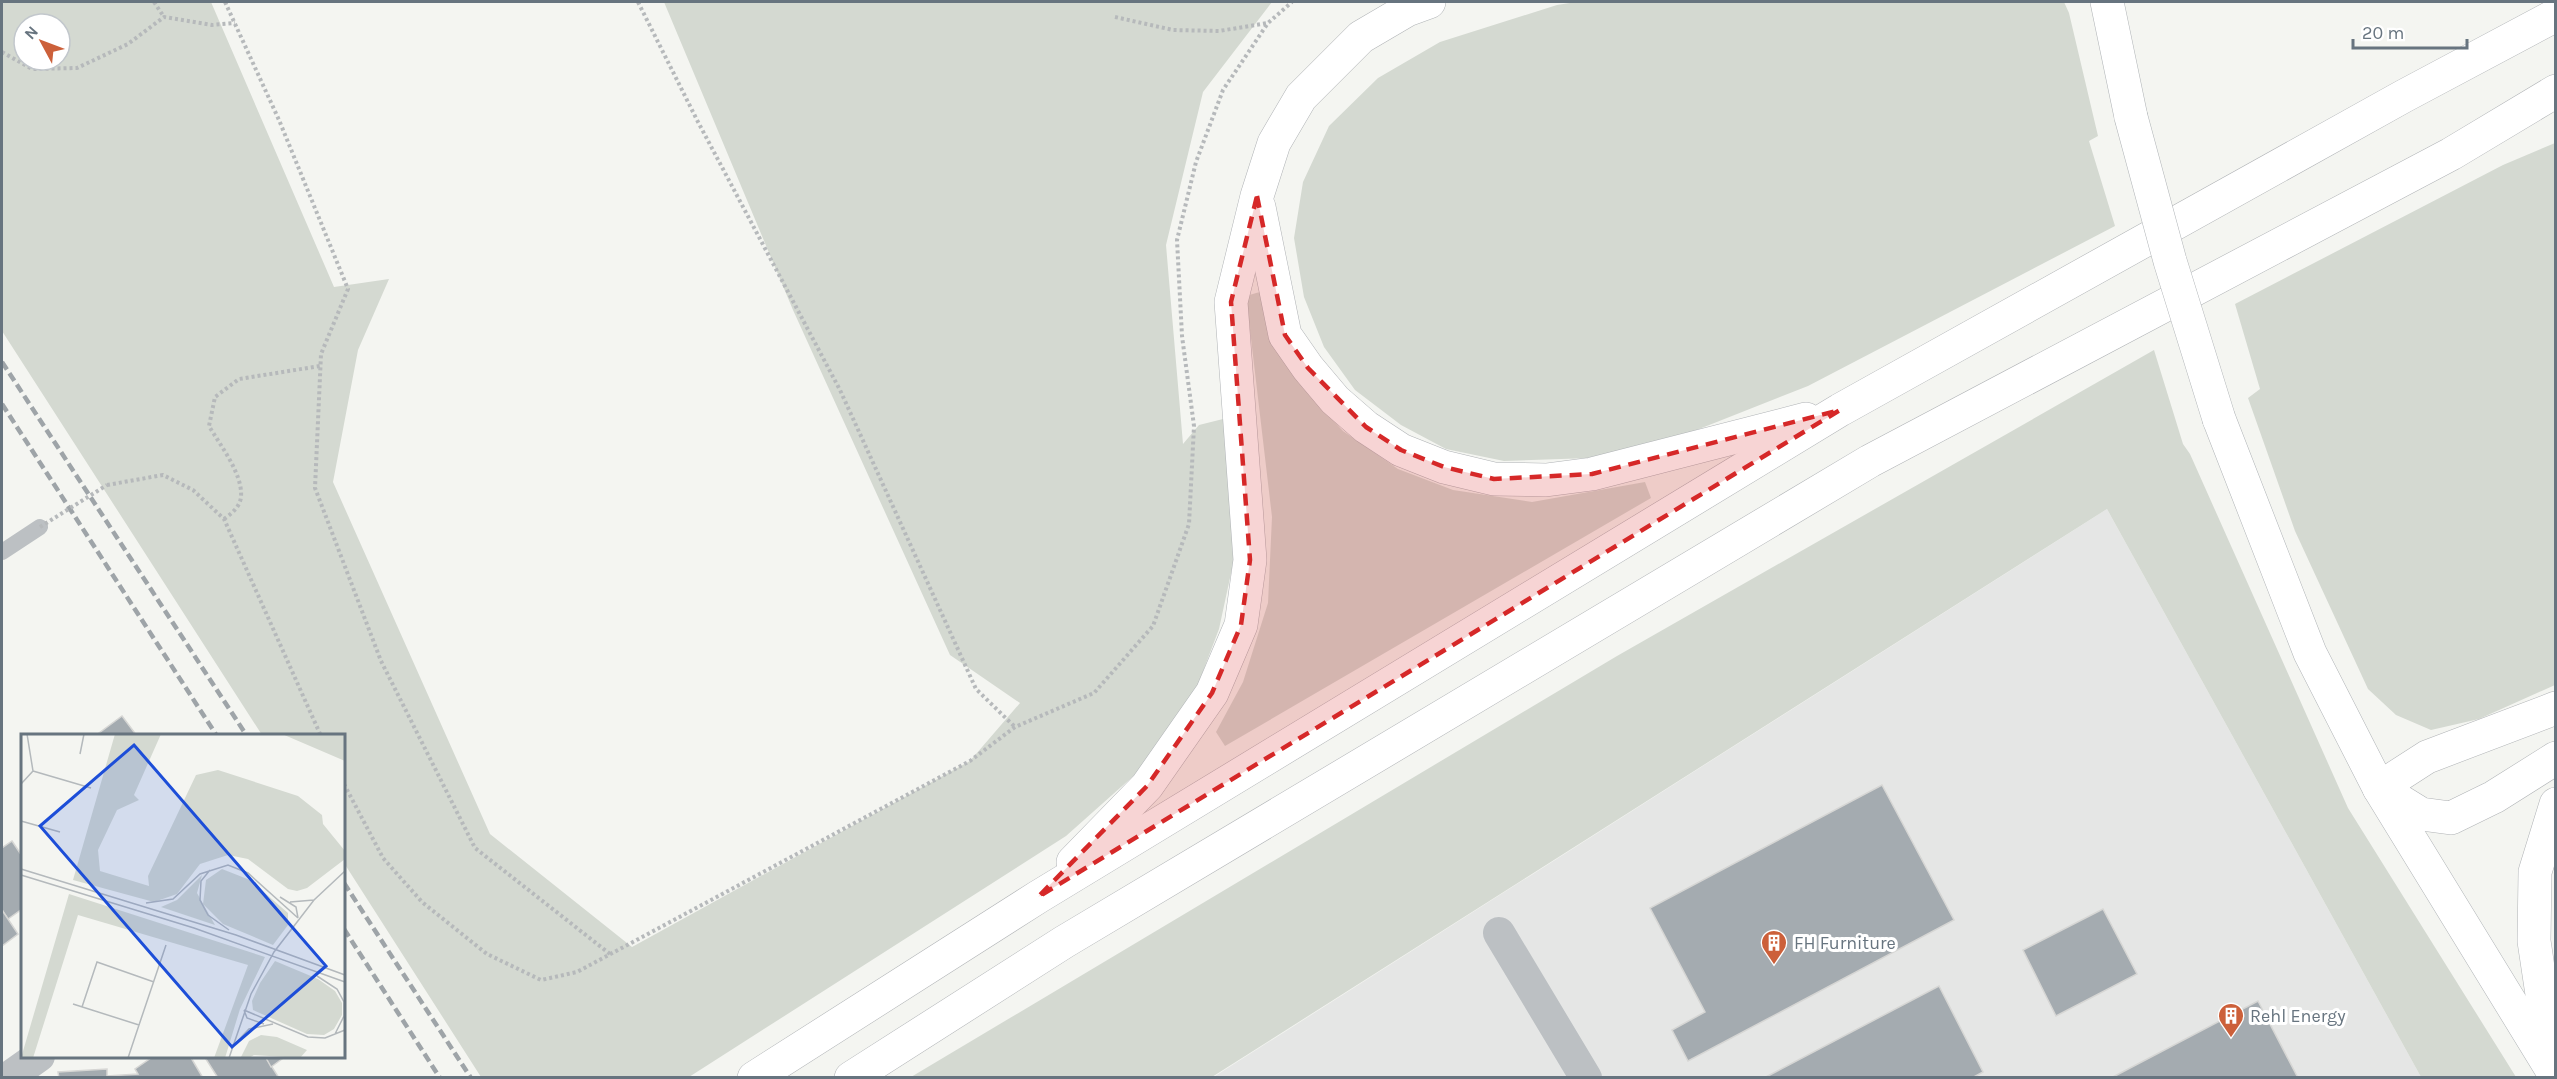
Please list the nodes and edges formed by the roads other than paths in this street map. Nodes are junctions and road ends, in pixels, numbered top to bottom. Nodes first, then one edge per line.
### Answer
1 (1429, 2) edge
2 (2107, 2) edge
3 (2556, 15) edge
4 (2556, 91) edge
5 (2556, 119) edge
6 (2451, 154) junction
7 (1257, 196) junction
8 (1840, 410) junction
9 (40, 527) road end
10 (2, 552) edge
11 (2556, 708) edge
12 (2556, 758) edge
13 (2379, 788) junction
14 (2556, 804) edge
15 (1038, 897) junction
16 (1499, 933) dead end
17 (36, 1058) edge
18 (2555, 1075) edge
19 (8, 1077) edge
20 (754, 1077) edge
21 (851, 1077) edge
22 (1586, 1077) edge

1 - 7 main road
2 - 13 main road, bridge
3 - 8 main road
4 - 6 main road
5 - 6 main road
6 - 21 main road
7 - 8 main road
7 - 15 main road
8 - 15 main road
9 - 10 lane
11 - 13 main road
12 - 13 main road
13 - 18 main road
14 - 18 main road
15 - 20 main road
16 - 22 street
17 - 19 street

